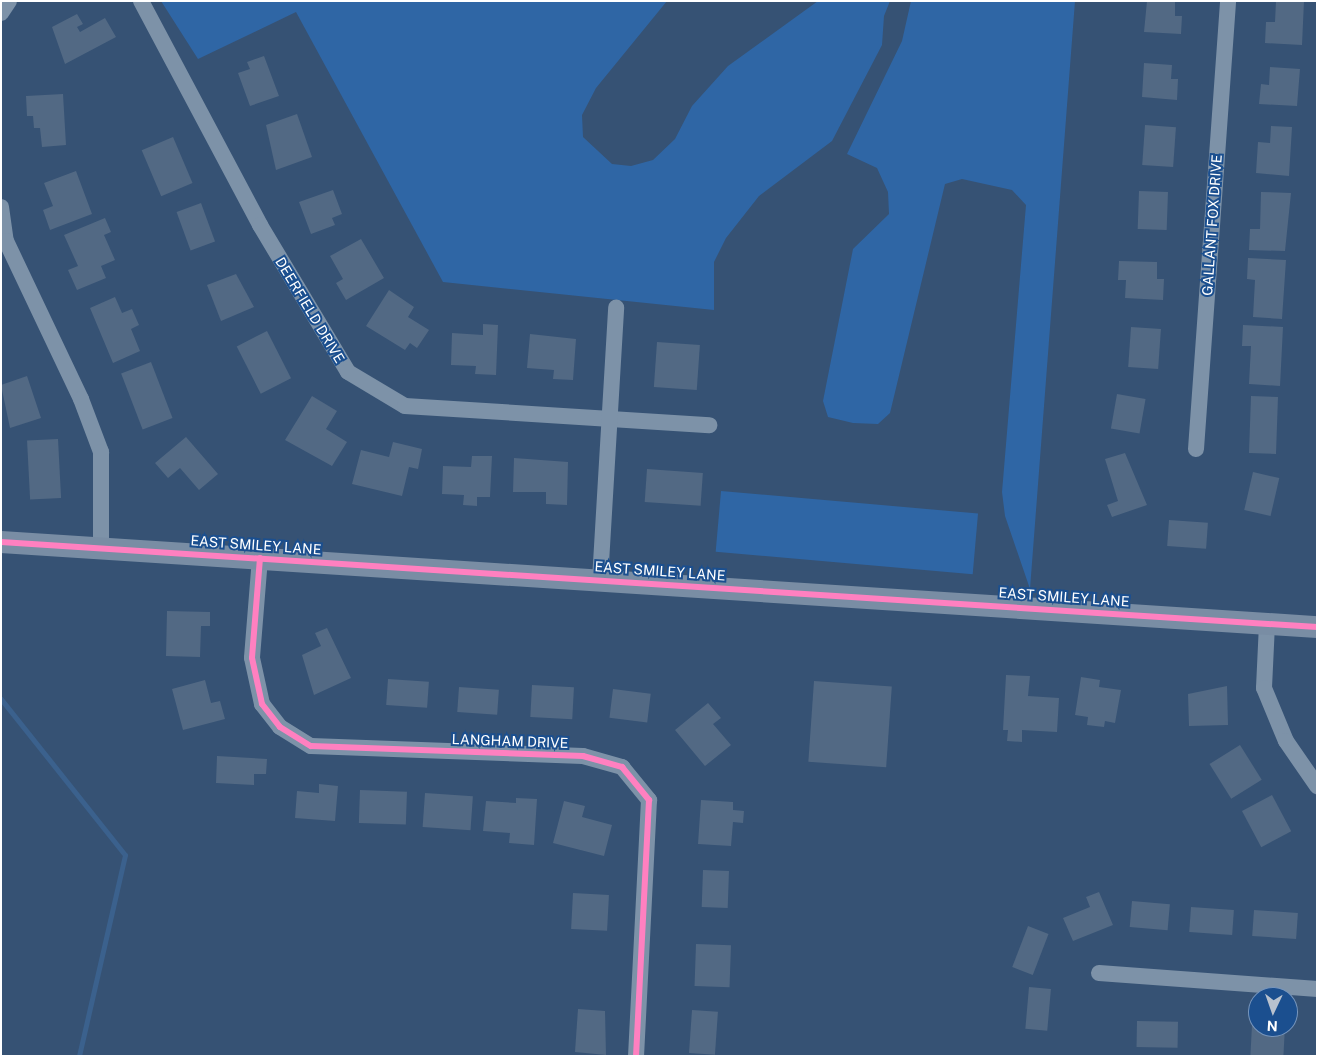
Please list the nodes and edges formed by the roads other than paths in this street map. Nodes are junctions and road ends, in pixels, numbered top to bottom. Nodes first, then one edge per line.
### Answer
1 (9, 1) edge
2 (141, 1) edge
3 (1228, 1) edge
4 (1, 12) edge
5 (1, 207) edge
6 (616, 307) dead end
7 (608, 420) junction
8 (708, 425) dead end
9 (1196, 449) dead end
10 (1, 542) edge
11 (101, 547) junction
12 (260, 558) junction
13 (600, 580) junction
14 (1267, 624) junction
15 (1317, 627) edge
16 (1317, 786) edge
17 (1099, 973) dead end
18 (1317, 989) edge
19 (636, 1056) edge

1 - 4 street
2 - 7 street, DEERFIELD DRIVE
3 - 9 street, GALLANT FOX DRIVE
5 - 11 street
6 - 7 street
7 - 8 street, DEERFIELD DRIVE
7 - 13 street
10 - 11 street, EAST SMILEY LANE
11 - 12 street, EAST SMILEY LANE
12 - 13 street, EAST SMILEY LANE
12 - 19 street, LANGHAM DRIVE
13 - 14 street, EAST SMILEY LANE
14 - 15 street, EAST SMILEY LANE
14 - 16 street
17 - 18 street

